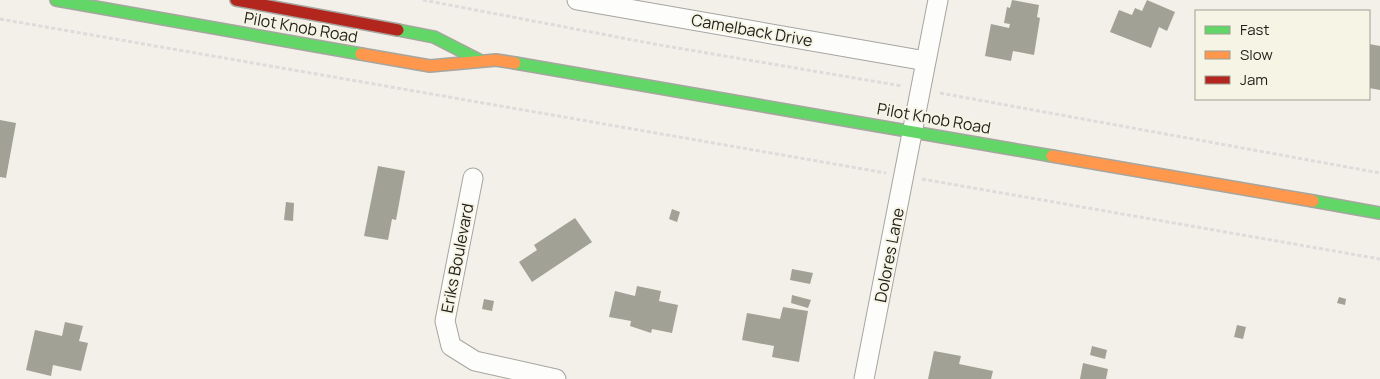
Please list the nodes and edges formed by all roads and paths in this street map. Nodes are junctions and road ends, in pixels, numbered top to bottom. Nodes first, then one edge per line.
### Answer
1 (56, 0) edge
2 (236, 0) edge
3 (578, 0) edge
4 (938, 0) edge
5 (0, 19) edge
6 (926, 60) junction
7 (481, 62) junction
8 (912, 131) junction
9 (905, 177) junction
10 (473, 178) dead end
11 (1380, 213) edge
12 (1380, 259) edge
13 (556, 379) edge
14 (864, 379) edge

1 - 7 main road, Pilot Knob Road
2 - 7 main road, Pilot Knob Road
3 - 6 street, Camelback Drive
4 - 6 street, Dolores Lane
5 - 9 path
6 - 8 street, Dolores Lane
7 - 8 main road, Pilot Knob Road
8 - 9 street, Dolores Lane
8 - 11 main road, Pilot Knob Road
9 - 12 path
9 - 14 street, Dolores Lane
10 - 13 street, Eriks Boulevard

